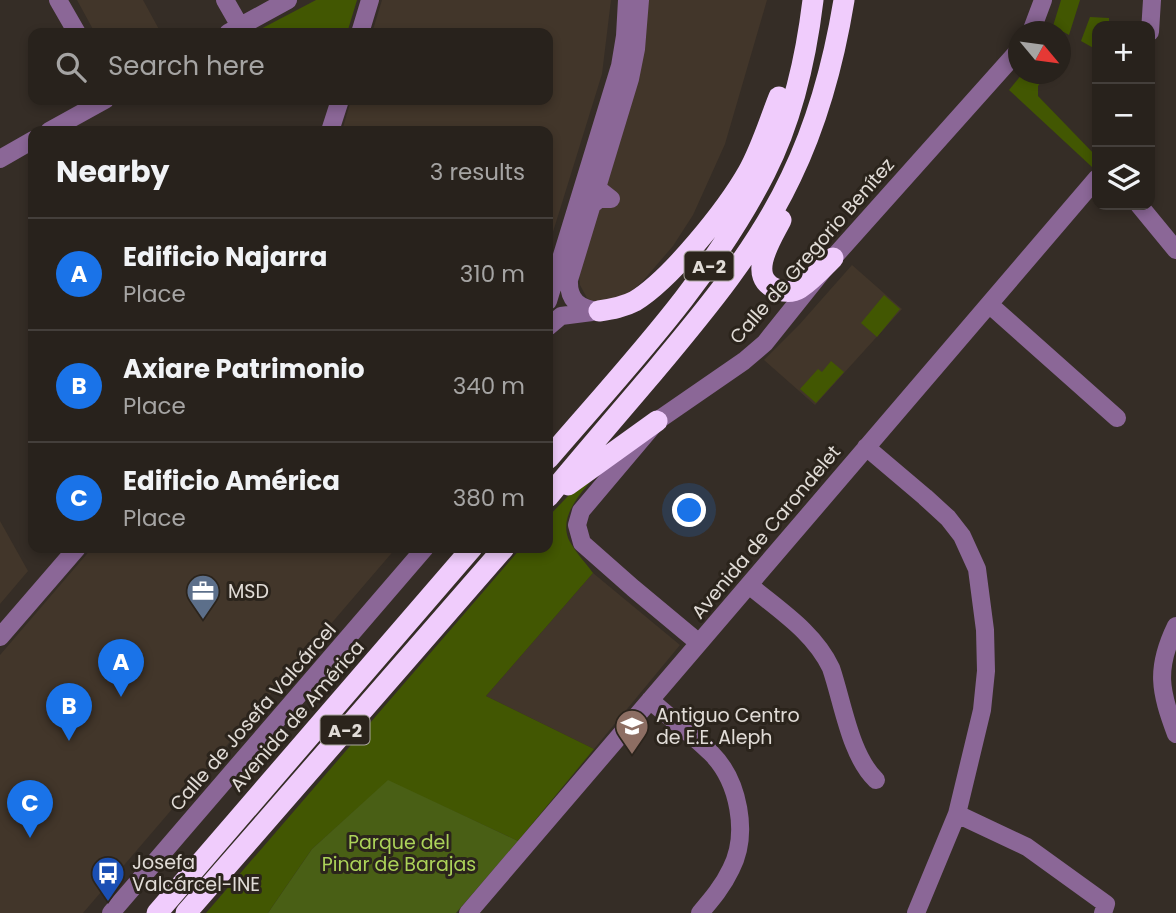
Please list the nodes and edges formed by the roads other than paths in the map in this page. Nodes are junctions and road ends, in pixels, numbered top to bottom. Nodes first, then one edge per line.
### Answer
1 (58, 0) edge
2 (225, 0) edge
3 (288, 0) edge
4 (370, 0) edge
5 (627, 0) edge
6 (634, 0) edge
7 (640, 0) edge
8 (813, 0) edge
9 (844, 0) edge
10 (1043, 0) edge
11 (1152, 0) edge
12 (1035, 21) edge
13 (1151, 21) edge
14 (633, 22) junction
15 (74, 28) edge
16 (234, 28) edge
17 (237, 28) edge
18 (362, 28) edge
19 (808, 36) junction
20 (1008, 62) edge
21 (822, 102) junction
22 (96, 105) edge
23 (338, 105) edge
24 (58, 126) edge
25 (332, 126) edge
26 (604, 142) junction
27 (28, 143) edge
28 (0, 159) edge
29 (1092, 184) edge
30 (1143, 210) edge
31 (1176, 250) edge
32 (833, 258) junction
33 (553, 285) edge
34 (990, 304) junction
35 (599, 311) junction
36 (553, 323) edge
37 (1117, 418) dead end
38 (657, 421) junction
39 (866, 447) junction
40 (553, 453) edge
41 (553, 493) edge
42 (553, 495) edge
43 (73, 553) edge
44 (421, 553) edge
45 (467, 553) edge
46 (500, 553) edge
47 (749, 585) junction
48 (1176, 626) edge
49 (0, 637) edge
50 (699, 643) junction
51 (650, 700) junction
52 (1176, 734) edge
53 (876, 780) dead end
54 (957, 814) junction
55 (111, 913) edge
56 (157, 913) edge
57 (186, 913) edge
58 (468, 913) edge
59 (700, 913) edge
60 (916, 913) edge
61 (1103, 913) edge

1 - 15 street
2 - 16 street
3 - 17 street
4 - 18 street
5 - 14 street
6 - 14 street
7 - 14 street
8 - 19 highway, A-2
9 - 21 highway, A-2
10 - 12 street
11 - 13 street
14 - 26 street
14 - 26 street
19 - 35 highway
19 - 40 highway, A-2
20 - 32 street, Calle de Gregorio Benítez
21 - 32 highway
21 - 41 highway, A-2
22 - 24 street
23 - 25 street
26 - 33 street
26 - 35 street
27 - 28 street
29 - 34 street, Avenida de Carondelet
30 - 31 street
32 - 38 street, Calle de Gregorio Benítez
34 - 37 street
34 - 39 street, Avenida de Carondelet
35 - 36 street
38 - 42 highway
38 - 50 street, Calle de Gregorio Benítez
39 - 47 street, Avenida de Carondelet
39 - 54 street
43 - 49 street
44 - 55 street, Calle de Josefa Valcárcel
45 - 56 highway, Avenida de América / A-2
46 - 57 highway, A-2
47 - 50 street, Avenida de Carondelet
47 - 53 street
48 - 52 street
50 - 51 street, Avenida de Carondelet
51 - 58 street, Avenida de Carondelet
51 - 59 street
54 - 60 street
54 - 61 street

